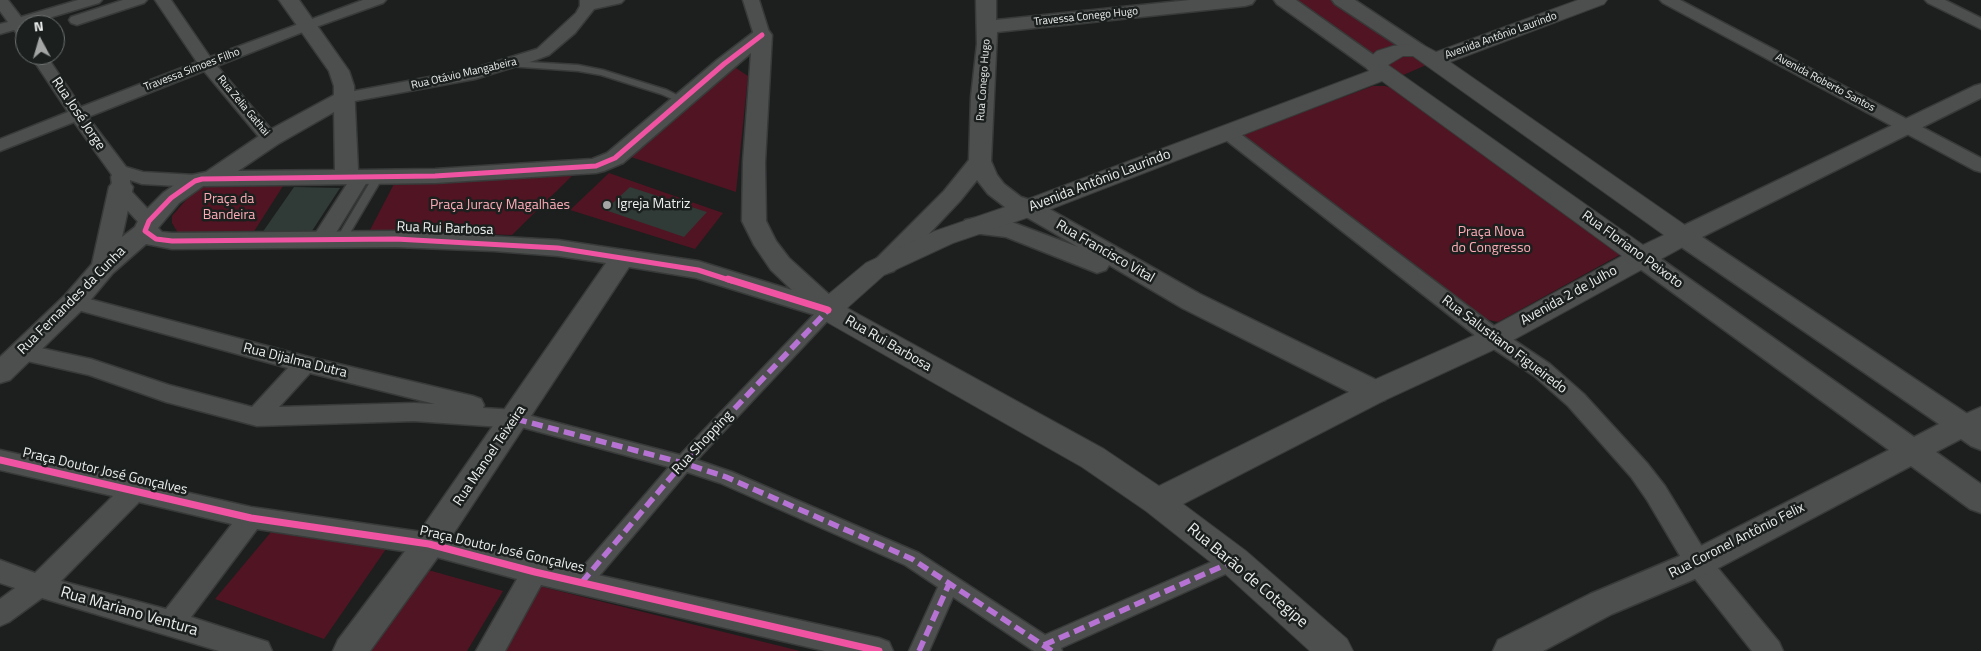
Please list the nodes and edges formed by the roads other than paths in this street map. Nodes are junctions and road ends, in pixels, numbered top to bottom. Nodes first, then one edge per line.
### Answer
1 (0, 0) edge
2 (94, 0) edge
3 (139, 0) edge
4 (163, 0) edge
5 (289, 0) edge
6 (378, 0) edge
7 (616, 0) edge
8 (750, 0) edge
9 (986, 0) edge
10 (1245, 0) edge
11 (1284, 0) edge
12 (1342, 0) edge
13 (1571, 0) edge
14 (1597, 0) edge
15 (1668, 0) edge
16 (1932, 0) edge
17 (588, 3) edge
18 (60, 15) edge
19 (15, 22) edge
20 (65, 23) edge
21 (1981, 24) edge
22 (307, 25) junction
23 (986, 27) junction
24 (0, 29) edge
25 (15, 31) edge
26 (762, 35) junction
27 (15, 36) edge
28 (0, 44) edge
29 (1427, 56) junction
30 (207, 64) junction
31 (511, 64) junction
32 (724, 64) junction
33 (45, 65) edge
34 (760, 72) junction
35 (1384, 72) junction
36 (1981, 90) edge
37 (344, 98) junction
38 (682, 100) junction
39 (78, 115) junction
40 (1907, 127) junction
41 (1228, 133) junction
42 (270, 139) junction
43 (0, 145) edge
44 (980, 161) junction
45 (1981, 166) edge
46 (362, 177) junction
47 (120, 179) junction
48 (203, 180) junction
49 (1029, 208) junction
50 (147, 226) junction
51 (974, 226) junction
52 (1683, 236) junction
53 (332, 238) junction
54 (1641, 256) junction
55 (623, 257) junction
56 (885, 264) junction
57 (104, 267) junction
58 (1191, 301) junction
59 (74, 302) junction
60 (828, 310) junction
61 (1494, 338) junction
62 (22, 352) junction
63 (305, 364) junction
64 (0, 373) edge
65 (1376, 392) junction
66 (257, 417) junction
67 (516, 419) junction
68 (1975, 426) edge
69 (1911, 450) junction
70 (0, 460) edge
71 (683, 463) junction
72 (134, 491) junction
73 (1981, 500) edge
74 (1157, 502) junction
75 (251, 518) junction
76 (429, 544) junction
77 (1234, 561) junction
78 (1698, 563) junction
79 (0, 571) edge
80 (536, 572) junction
81 (582, 582) junction
82 (949, 584) junction
83 (39, 586) junction
84 (0, 614) edge
85 (171, 622) junction
86 (1048, 648) edge
87 (258, 651) edge
88 (350, 651) edge
89 (490, 651) edge
90 (879, 651) edge
91 (919, 651) edge
92 (1335, 651) edge
93 (1510, 651) edge
94 (1769, 651) edge

1 - 19 street
2 - 18 street
3 - 20 street
4 - 30 street, Rua Zelia Gathai
5 - 22 street
6 - 22 street, Travessa Simoes Filho
7 - 17 street
8 - 26 street
9 - 23 street, Rua Conego Hugo
10 - 23 street, Travessa Conego Hugo
11 - 35 street, Rua Floriano Peixoto
12 - 29 street
13 - 29 main road, Avenida Antônio Laurindo
14 - 29 main road, Avenida Antônio Laurindo
15 - 40 street, Avenida Roberto Santos
16 - 21 street
17 - 31 street, Rua Otávio Mangabeira
22 - 30 street, Travessa Simoes Filho
22 - 37 street
23 - 44 street, Rua Conego Hugo
24 - 25 street
26 - 32 street
26 - 34 street
27 - 28 street
29 - 35 main road
29 - 35 main road
29 - 52 main road
30 - 39 street, Travessa Simoes Filho
30 - 42 street, Rua Zelia Gathai
31 - 37 street, Rua Otávio Mangabeira
31 - 38 lane
32 - 34 street
32 - 38 street
33 - 39 street, Rua José Jorge
34 - 60 street
35 - 41 main road, Avenida Antônio Laurindo
35 - 54 main road, Rua Floriano Peixoto
36 - 40 street, Avenida 2 de Julho
37 - 42 street
37 - 46 street
38 - 46 street
39 - 43 street, Travessa Simoes Filho
39 - 47 street, Rua José Jorge
40 - 45 street, Avenida Roberto Santos
40 - 52 street, Avenida 2 de Julho
41 - 49 main road, Avenida Antônio Laurindo
41 - 61 street, Rua Salustiano Figueiredo
42 - 48 street
44 - 49 street, Rua Francisco Vital
44 - 56 street
46 - 48 street
46 - 53 street
47 - 48 street
47 - 50 street, Rua José Jorge
47 - 57 street
48 - 50 street
49 - 51 main road, Avenida Antônio Laurindo
49 - 58 street, Rua Francisco Vital
50 - 53 street, Rua Rui Barbosa
50 - 57 street, Rua Fernandes da Cunha
51 - 56 main road, Avenida Antônio Laurindo
51 - 58 street, Rua Francisco Vital
52 - 54 main road, Avenida 2 de Julho
52 - 68 street
53 - 55 street, Rua Rui Barbosa
54 - 61 main road, Avenida 2 de Julho
54 - 69 street, Rua Floriano Peixoto
55 - 60 street, Rua Rui Barbosa
55 - 67 street, Rua Manoel Teixeira
56 - 60 main road, Avenida Antônio Laurindo
57 - 59 street, Rua Fernandes da Cunha
58 - 65 street, Rua Francisco Vital
59 - 62 street, Rua Fernandes da Cunha
59 - 63 street, Rua Dijalma Dutra
60 - 71 street, Rua Shopping
60 - 74 main road, Rua Rui Barbosa
61 - 65 main road, Avenida 2 de Julho
61 - 78 street, Rua Salustiano Figueiredo
62 - 64 street, Rua Fernandes da Cunha
62 - 66 street
63 - 66 street
63 - 67 street, Rua Dijalma Dutra
65 - 74 main road, Avenida 2 de Julho
66 - 67 street
67 - 71 street
67 - 76 street, Rua Manoel Teixeira
68 - 69 street, Rua Coronel Antônio Felix
69 - 73 street, Rua Floriano Peixoto
69 - 78 street, Rua Coronel Antônio Felix
70 - 72 street, Praça Doutor José Gonçalves
71 - 81 street, Rua Shopping
71 - 82 street
72 - 75 street, Praça Doutor José Gonçalves
72 - 83 street
74 - 77 main road, Rua Barão de Cotegipe
75 - 76 street, Praça Doutor José Gonçalves
75 - 85 street
76 - 80 street, Praça Doutor José Gonçalves
76 - 88 street, Rua Manoel Teixeira
77 - 86 street
77 - 92 main road, Rua Barão de Cotegipe
78 - 93 street, Rua Coronel Antônio Felix
78 - 94 street, Rua Salustiano Figueiredo
79 - 83 street, Rua Mariano Ventura
80 - 81 street, Praça Doutor José Gonçalves
80 - 89 street
81 - 90 street, Praça Doutor José Gonçalves
82 - 86 street
82 - 91 street
83 - 84 street
83 - 85 street, Rua Mariano Ventura
85 - 87 street, Rua Mariano Ventura

